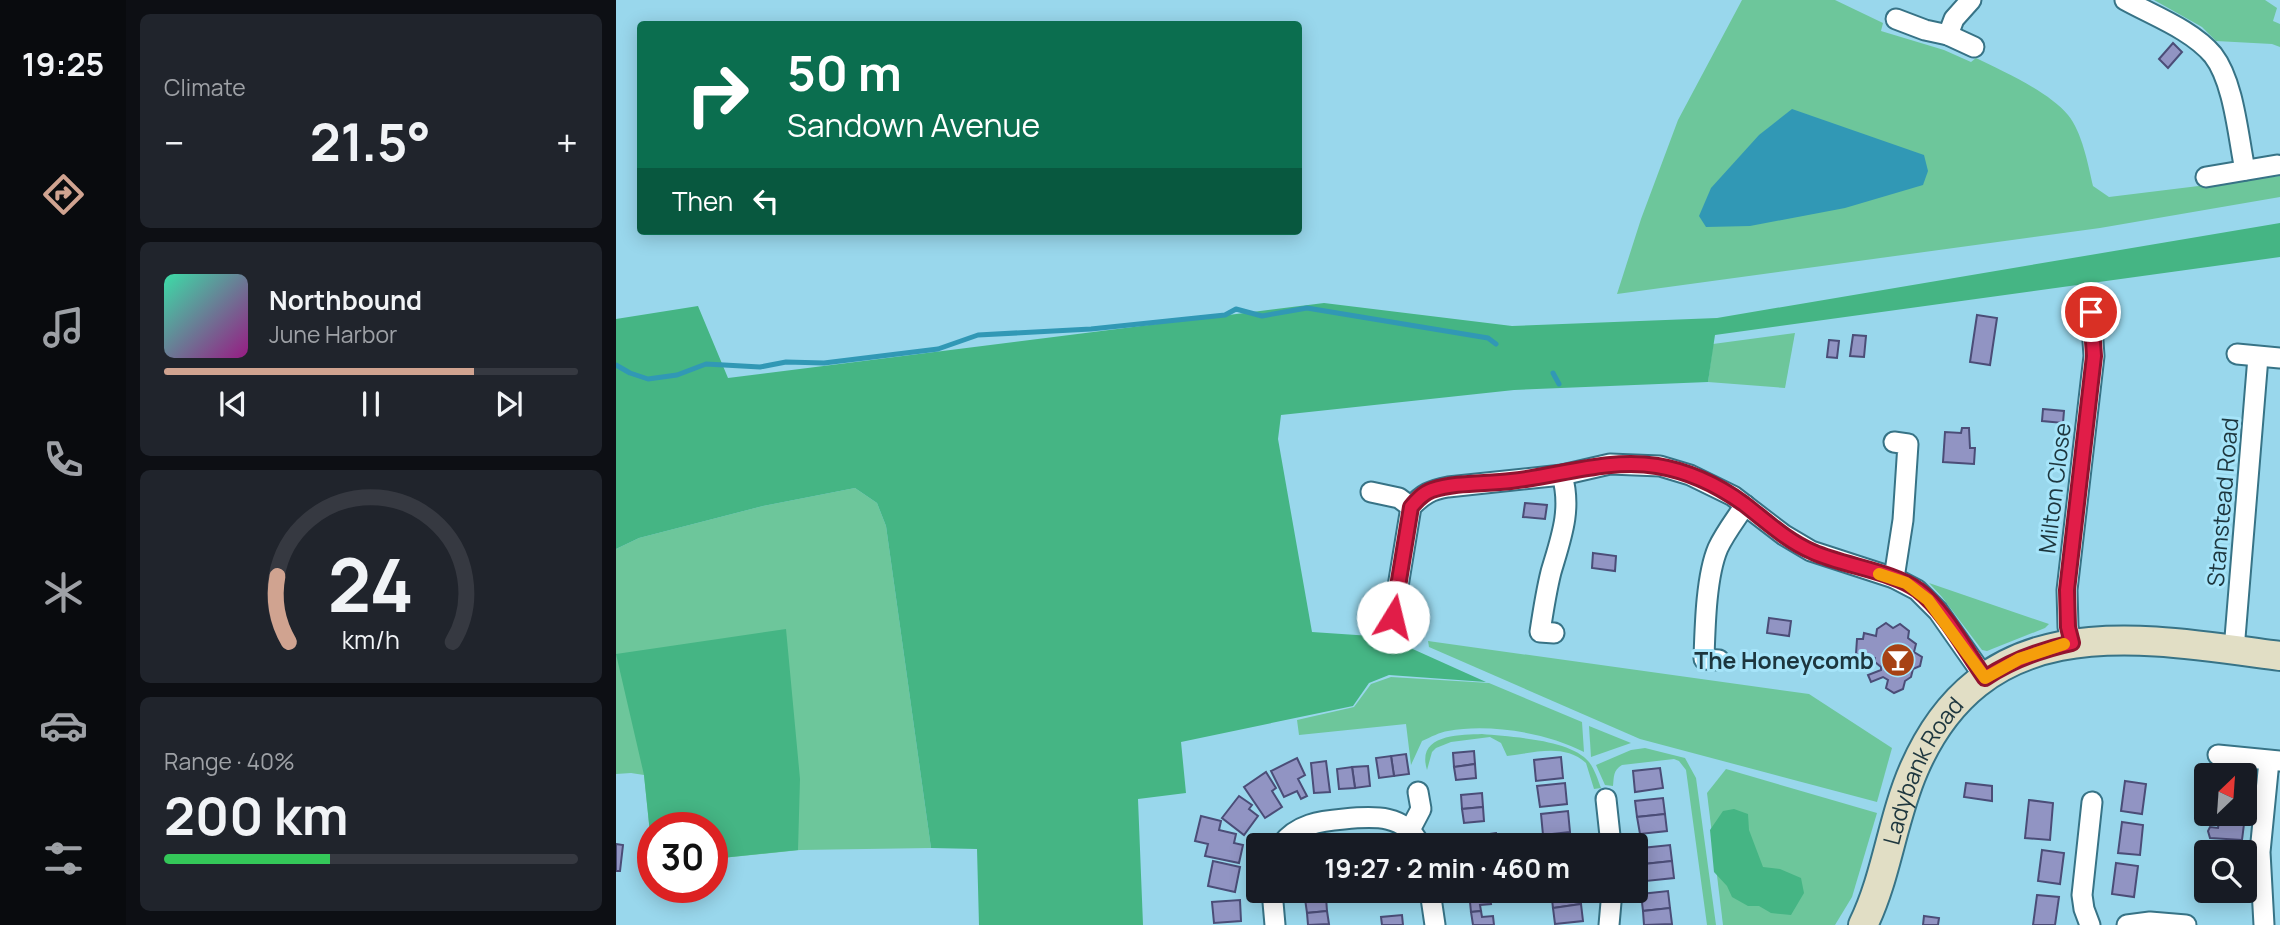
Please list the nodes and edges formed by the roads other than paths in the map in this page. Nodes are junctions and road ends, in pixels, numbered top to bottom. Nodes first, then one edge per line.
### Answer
1 (1971, 0) edge
2 (2125, 0) edge
3 (1896, 19) dead end
4 (1948, 34) junction
5 (1975, 47) dead end
6 (2277, 165) dead end
7 (2245, 170) junction
8 (2206, 177) dead end
9 (2091, 312) dead end
10 (2236, 354) dead end
11 (2258, 357) junction
12 (2280, 358) edge
13 (1894, 442) dead end
14 (1562, 475) junction
15 (1371, 492) dead end
16 (1745, 505) junction
17 (1411, 507) junction
18 (1894, 578) junction
19 (1393, 617) dead end
20 (1554, 633) dead end
21 (2072, 643) junction
22 (2234, 650) junction
23 (2280, 656) edge
24 (1719, 660) dead end
25 (1985, 678) junction
26 (2218, 755) dead end
27 (2275, 761) edge
28 (1418, 792) dead end
29 (1606, 799) dead end
30 (2092, 802) dead end
31 (1295, 833) edge
32 (1410, 833) edge
33 (1416, 833) edge
34 (1610, 833) edge
35 (1273, 903) edge
36 (1432, 903) edge
37 (1611, 903) edge
38 (1275, 925) edge
39 (1435, 925) edge
40 (1609, 925) edge
41 (1863, 925) edge
42 (2090, 925) edge
43 (2127, 925) edge
44 (2186, 925) edge
45 (2264, 925) edge

1 - 4 street
2 - 7 street
3 - 4 street
4 - 5 street
6 - 7 street
7 - 8 street
9 - 21 street, Milton Close
10 - 11 street
11 - 12 street
11 - 22 street, Stanstead Road
13 - 18 street
14 - 16 street
14 - 17 street
14 - 20 street
15 - 17 street
16 - 18 street
16 - 24 street
17 - 19 street
18 - 25 street
21 - 22 street, Ladybank Road
21 - 25 street, Ladybank Road
22 - 23 street, Ladybank Road
25 - 41 street, Ladybank Road
26 - 27 street
27 - 45 street
28 - 33 street
29 - 34 street
30 - 42 street
31 - 32 street
35 - 38 street
36 - 39 street
37 - 40 street
43 - 44 street

